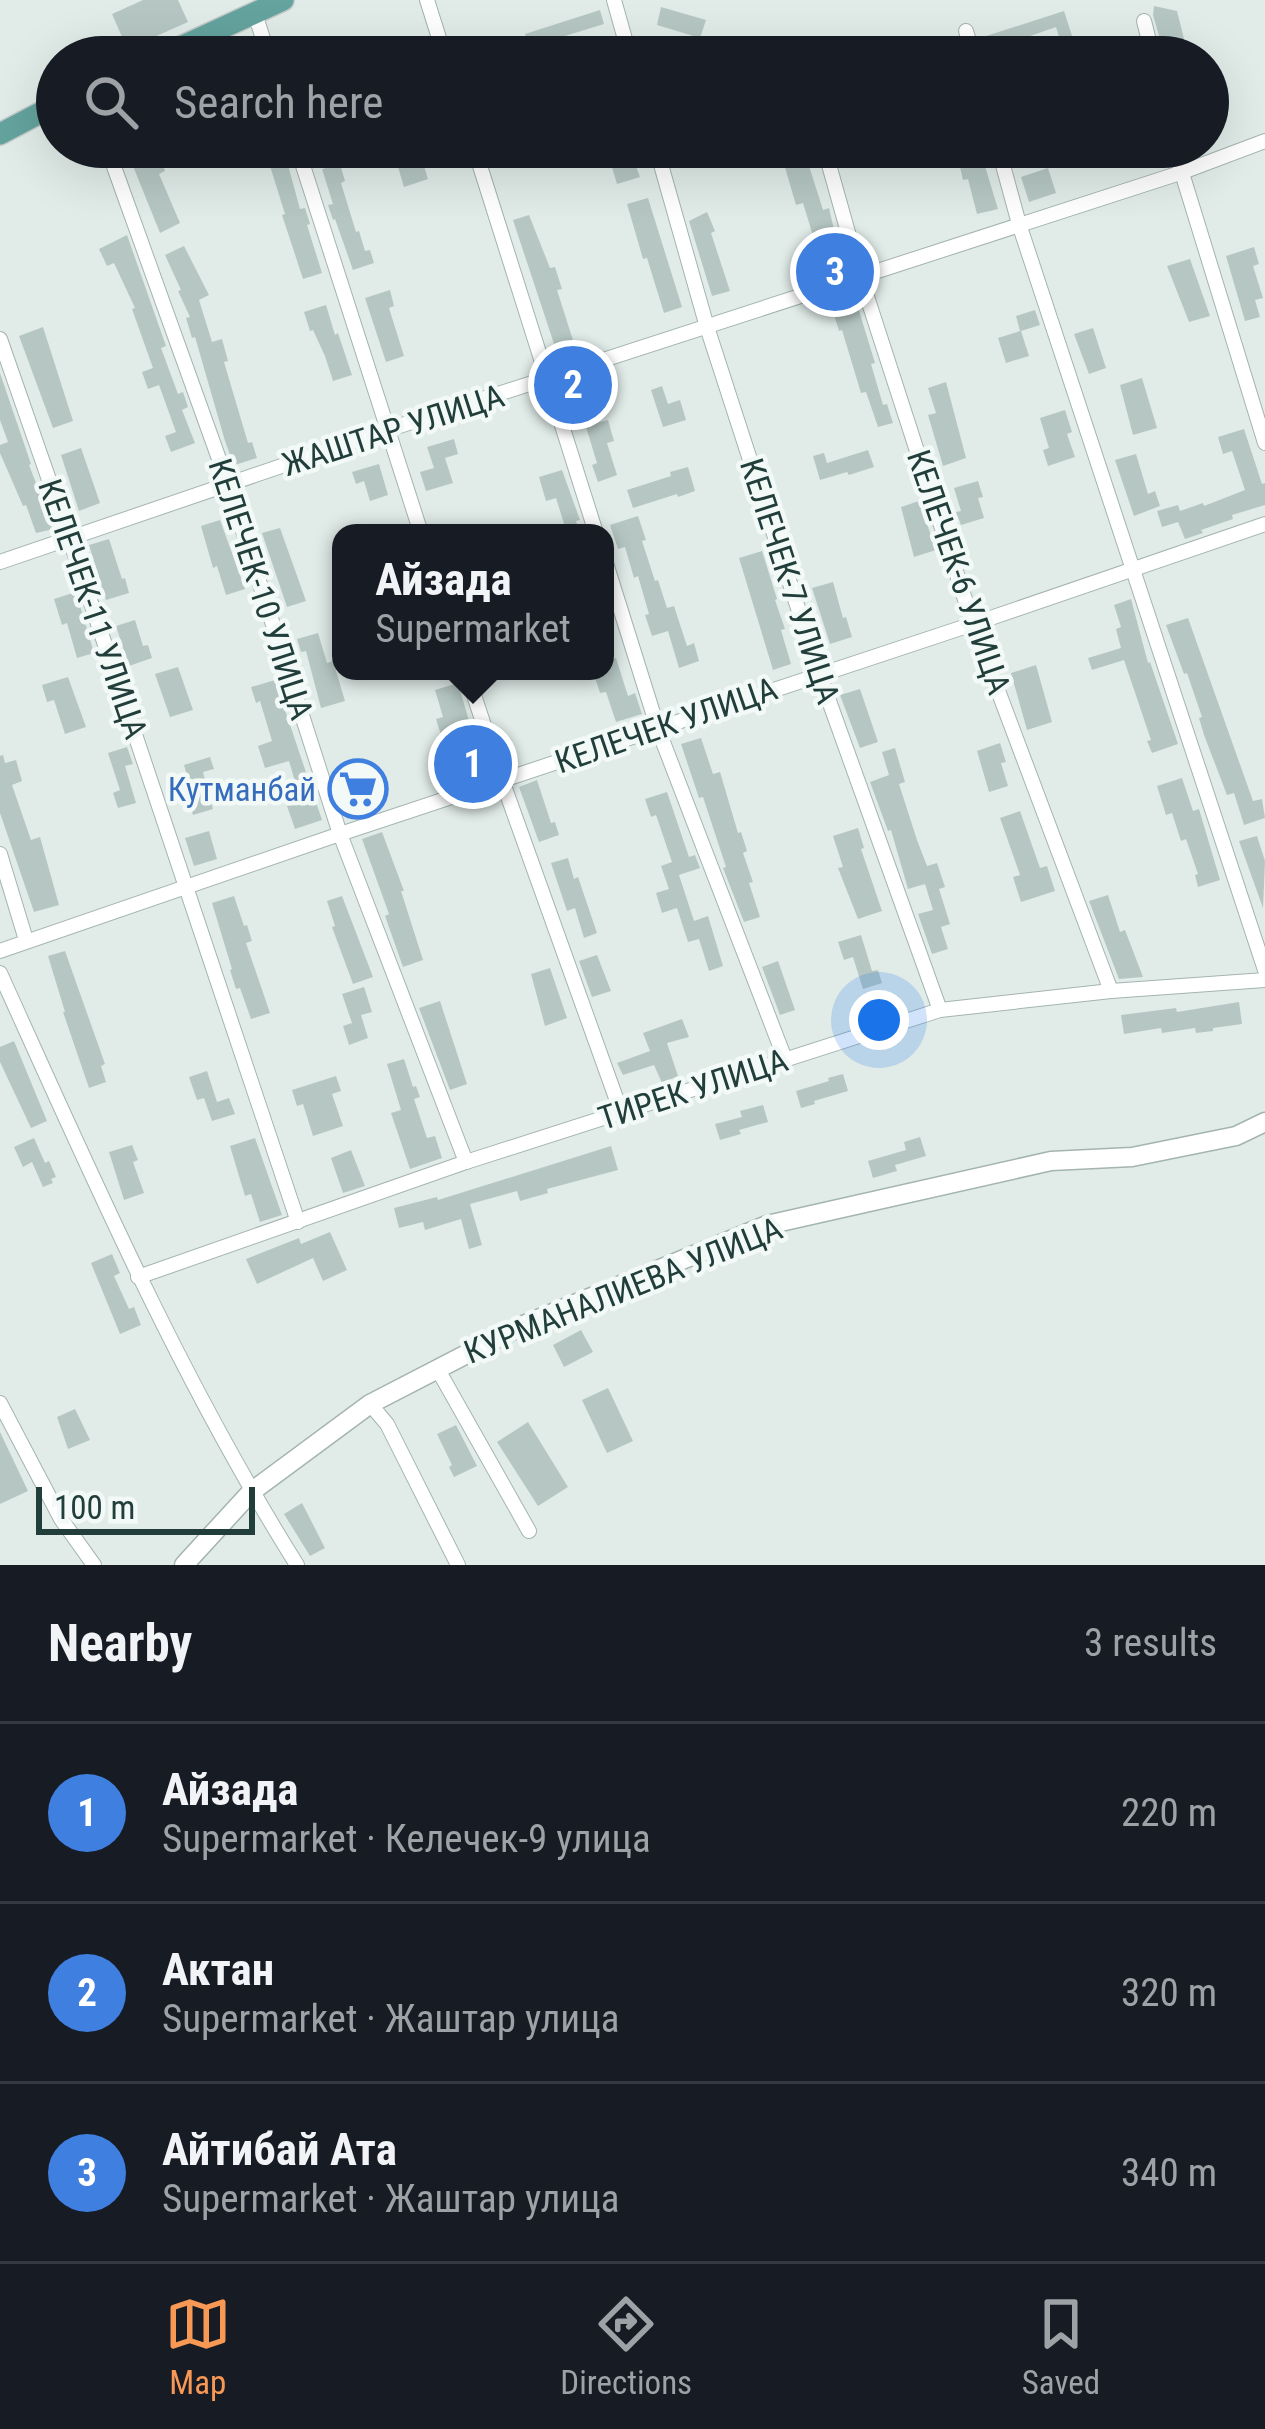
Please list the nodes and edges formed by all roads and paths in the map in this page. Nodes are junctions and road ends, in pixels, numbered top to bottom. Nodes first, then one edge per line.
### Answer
1 (284, 0) edge
2 (427, 0) edge
3 (614, 0) edge
4 (255, 14) junction
5 (1144, 21) dead end
6 (967, 31) dead end
7 (205, 36) edge
8 (262, 36) edge
9 (438, 36) edge
10 (624, 36) edge
11 (968, 36) edge
12 (1148, 36) edge
13 (36, 115) edge
14 (0, 134) edge
15 (1265, 141) edge
16 (1229, 155) edge
17 (114, 168) edge
18 (304, 168) edge
19 (481, 168) edge
20 (662, 168) edge
21 (830, 168) edge
22 (1004, 168) edge
23 (1179, 168) edge
24 (1193, 168) edge
25 (1180, 173) junction
26 (1019, 224) junction
27 (860, 275) junction
28 (707, 327) junction
29 (0, 339) edge
30 (548, 380) junction
31 (387, 430) junction
32 (1265, 443) edge
33 (228, 484) junction
34 (418, 524) edge
35 (593, 524) edge
36 (1265, 524) edge
37 (70, 540) junction
38 (0, 562) edge
39 (1131, 568) junction
40 (614, 589) edge
41 (973, 624) junction
42 (819, 674) junction
43 (469, 680) edge
44 (658, 729) junction
45 (502, 780) junction
46 (340, 834) junction
47 (0, 854) edge
48 (188, 887) junction
49 (26, 940) junction
50 (0, 951) edge
51 (1265, 970) edge
52 (0, 973) edge
53 (1265, 980) edge
54 (1112, 992) junction
55 (940, 1010) junction
56 (785, 1059) junction
57 (621, 1112) junction
58 (1265, 1122) edge
59 (466, 1162) junction
60 (298, 1222) junction
61 (138, 1277) junction
62 (436, 1369) junction
63 (0, 1403) edge
64 (370, 1404) junction
65 (251, 1492) junction
66 (529, 1531) dead end
67 (94, 1565) edge
68 (184, 1565) edge
69 (297, 1565) edge
70 (458, 1565) edge

1 - 4 main road
2 - 9 street
3 - 10 street
4 - 7 main road
4 - 8 street
5 - 12 street
6 - 11 street
13 - 14 main road
15 - 16 street, ЖАШТАР УЛИЦА
17 - 33 street, КЕЛЕЧЕК-10 УЛИЦА
18 - 31 street
19 - 30 street
20 - 28 street, КЕЛЕЧЕК-7 УЛИЦА
21 - 27 street, КЕЛЕЧЕК-6 УЛИЦА
22 - 26 street
23 - 25 street
24 - 25 street, ЖАШТАР УЛИЦА
25 - 26 street, ЖАШТАР УЛИЦА
25 - 32 street
26 - 27 street, ЖАШТАР УЛИЦА
26 - 39 street
27 - 28 street, ЖАШТАР УЛИЦА
27 - 41 street, КЕЛЕЧЕК-6 УЛИЦА
28 - 30 street, ЖАШТАР УЛИЦА
28 - 42 street, КЕЛЕЧЕК-7 УЛИЦА
29 - 37 street, КЕЛЕЧЕК-11 УЛИЦА
30 - 31 street, ЖАШТАР УЛИЦА
30 - 35 street
31 - 33 street, ЖАШТАР УЛИЦА
31 - 34 street
33 - 37 street, ЖАШТАР УЛИЦА
33 - 46 street, КЕЛЕЧЕК-10 УЛИЦА
36 - 39 street, КЕЛЕЧЕК УЛИЦА
37 - 38 street, ЖАШТАР УЛИЦА
37 - 48 street, КЕЛЕЧЕК-11 УЛИЦА
39 - 41 street, КЕЛЕЧЕК УЛИЦА
39 - 51 street
40 - 44 street
41 - 42 street, КЕЛЕЧЕК УЛИЦА
41 - 54 street, КЕЛЕЧЕК-6 УЛИЦА
42 - 44 street, КЕЛЕЧЕК УЛИЦА
42 - 55 street, КЕЛЕЧЕК-7 УЛИЦА
43 - 45 street
44 - 45 street, КЕЛЕЧЕК УЛИЦА
44 - 56 street
45 - 46 street, КЕЛЕЧЕК УЛИЦА
45 - 57 street
46 - 48 street, КЕЛЕЧЕК УЛИЦА
46 - 59 street, КЕЛЕЧЕК-10 УЛИЦА
47 - 49 street
48 - 49 street, КЕЛЕЧЕК УЛИЦА
48 - 60 street, КЕЛЕЧЕК-11 УЛИЦА
49 - 50 street, КЕЛЕЧЕК УЛИЦА
52 - 61 street
53 - 54 street, ТИРЕК УЛИЦА
54 - 55 street, ТИРЕК УЛИЦА
55 - 56 street, ТИРЕК УЛИЦА
56 - 57 street, ТИРЕК УЛИЦА
57 - 59 street, ТИРЕК УЛИЦА
58 - 62 street, КУРМАНАЛИЕВА УЛИЦА
59 - 60 street, ТИРЕК УЛИЦА
60 - 61 street, ТИРЕК УЛИЦА
61 - 65 street
62 - 64 street, КУРМАНАЛИЕВА УЛИЦА
62 - 66 street
63 - 67 street
64 - 65 street, КУРМАНАЛИЕВА УЛИЦА
64 - 70 street
65 - 68 street, КУРМАНАЛИЕВА УЛИЦА
65 - 69 street

